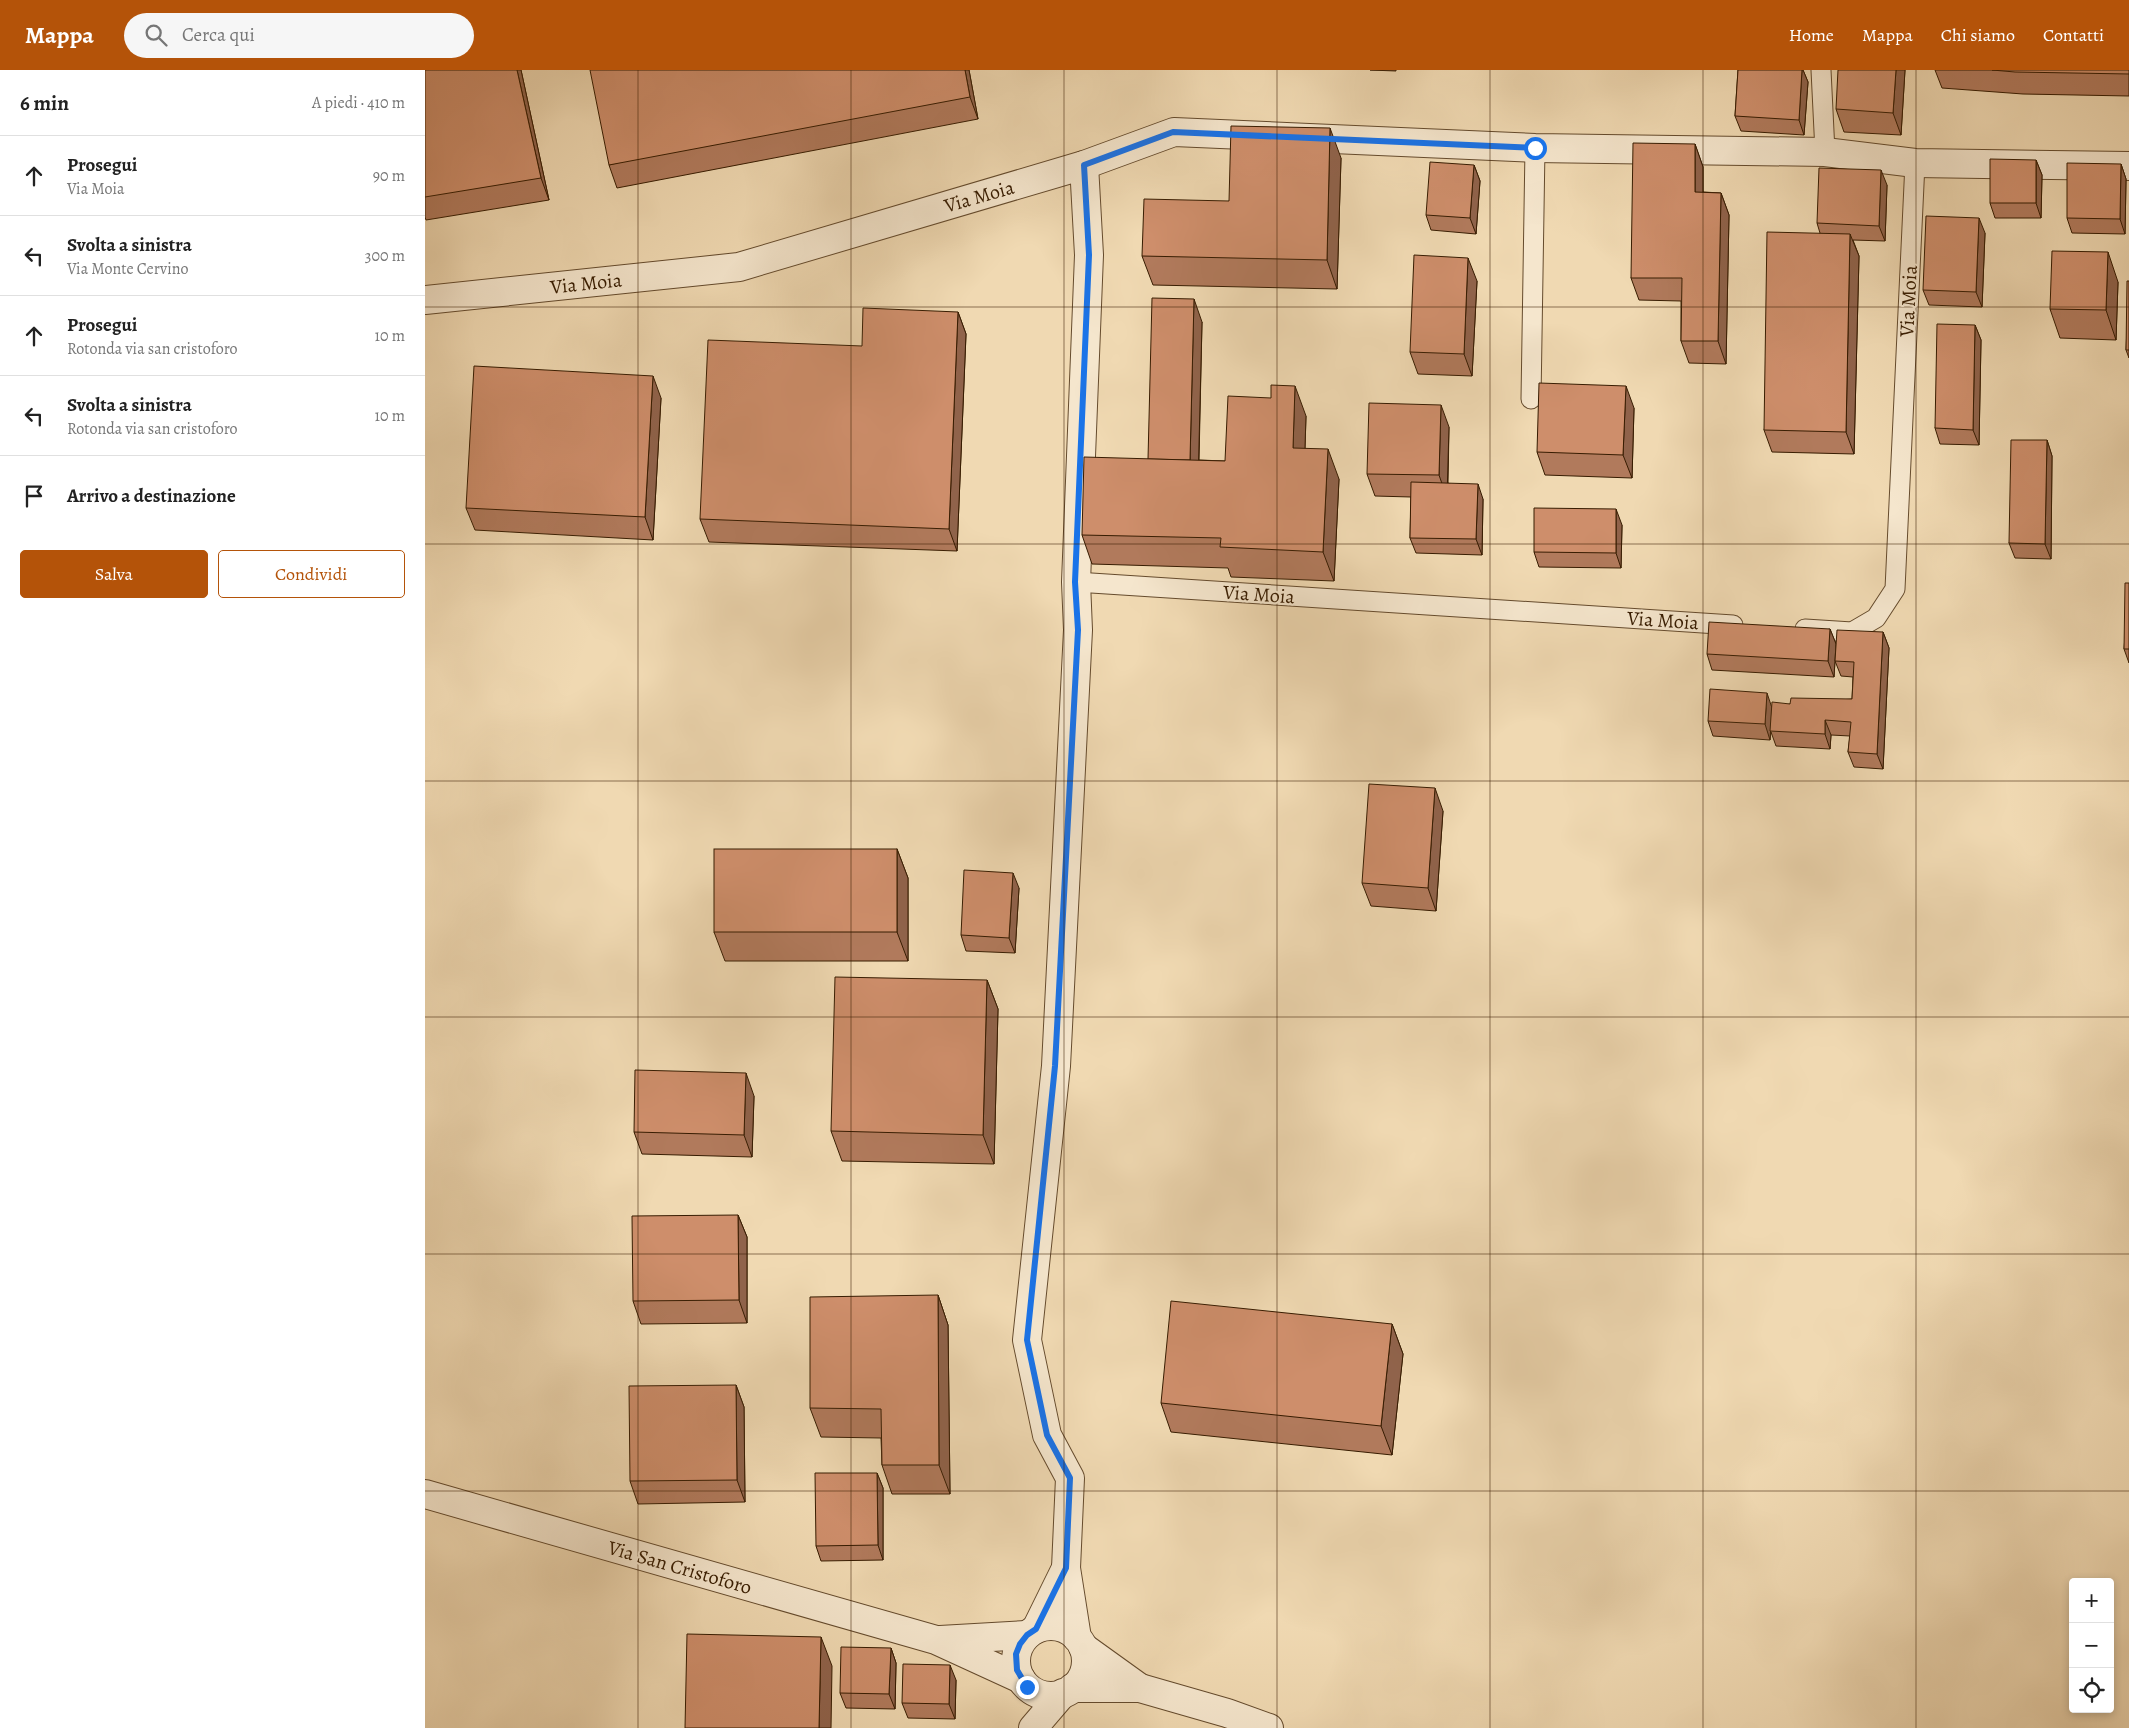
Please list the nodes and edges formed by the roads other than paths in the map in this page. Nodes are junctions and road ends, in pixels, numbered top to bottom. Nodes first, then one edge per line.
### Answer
1 (1821, 70) edge
2 (1535, 148) junction
3 (1825, 152) junction
4 (1915, 163) junction
5 (1084, 165) junction
6 (2129, 166) edge
7 (425, 300) edge
8 (1531, 399) dead end
9 (1075, 582) junction
10 (1753, 626) edge
11 (1782, 628) edge
12 (425, 1494) edge
13 (1066, 1568) junction
14 (1032, 1632) junction
15 (936, 1640) junction
16 (1080, 1643) junction
17 (1023, 1682) junction
18 (1141, 1688) junction
19 (1068, 1691) junction
20 (1225, 1720) edge
21 (1022, 1728) edge
22 (1033, 1728) edge
23 (1269, 1728) edge

1 - 3 lane
2 - 3 street, Via Moia
2 - 5 street, Via Moia
2 - 8 lane
3 - 4 street, Via Moia
4 - 6 street, Via Moia
4 - 11 lane, Via Moia
5 - 7 street, Via Moia
5 - 9 street
9 - 10 lane, Via Moia
9 - 13 street
12 - 15 street, Via San Cristoforo
13 - 14 street
13 - 16 street
14 - 15 street, Via San Cristoforo
14 - 16 street
14 - 17 street
15 - 17 street, Via San Cristoforo
16 - 18 street
16 - 19 street
17 - 19 street
17 - 21 street
18 - 19 street
18 - 20 street
19 - 22 street
20 - 23 street

